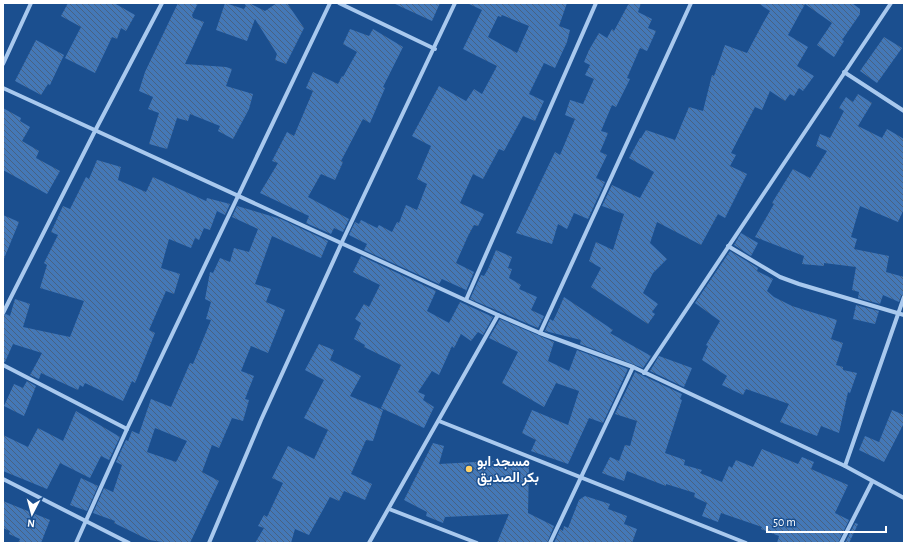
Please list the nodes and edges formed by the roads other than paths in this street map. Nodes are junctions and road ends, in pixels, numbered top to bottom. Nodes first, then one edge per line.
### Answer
1 (30, 3) edge
2 (162, 3) edge
3 (330, 3) edge
4 (339, 3) edge
5 (455, 3) edge
6 (596, 3) edge
7 (691, 3) edge
8 (891, 3) edge
9 (435, 49) junction
10 (3, 64) edge
11 (844, 72) junction
12 (3, 88) edge
13 (904, 111) edge
14 (96, 129) junction
15 (238, 197) junction
16 (342, 242) junction
17 (728, 246) junction
18 (904, 297) edge
19 (466, 300) junction
20 (3, 313) edge
21 (898, 313) junction
22 (498, 315) junction
23 (904, 315) edge
24 (540, 333) junction
25 (3, 365) edge
26 (632, 367) junction
27 (644, 373) junction
28 (439, 421) junction
29 (127, 429) junction
30 (844, 466) junction
31 (580, 477) junction
32 (3, 479) edge
33 (872, 482) junction
34 (904, 498) edge
35 (389, 509) junction
36 (85, 520) junction
37 (76, 543) edge
38 (129, 543) edge
39 (209, 543) edge
40 (369, 543) edge
41 (477, 543) edge
42 (550, 543) edge
43 (746, 543) edge
44 (841, 543) edge

1 - 10 street
2 - 14 street
3 - 15 street
4 - 9 street
5 - 9 street
6 - 19 street
7 - 24 street
8 - 11 street
9 - 16 street
11 - 13 street
11 - 17 street
12 - 14 street
14 - 15 street
14 - 20 street
15 - 16 street
15 - 29 street
16 - 19 street
16 - 39 street
17 - 21 street
17 - 27 street
18 - 21 street
19 - 22 street
21 - 23 street
21 - 30 street
22 - 24 street
22 - 28 street
24 - 26 street
25 - 29 street
26 - 27 street
26 - 31 street
27 - 30 street
28 - 31 street
28 - 35 street
29 - 36 street
30 - 33 street
31 - 42 street
31 - 43 street
32 - 36 street
33 - 34 street
33 - 44 street
35 - 40 street
35 - 41 street
36 - 37 street
36 - 38 street

